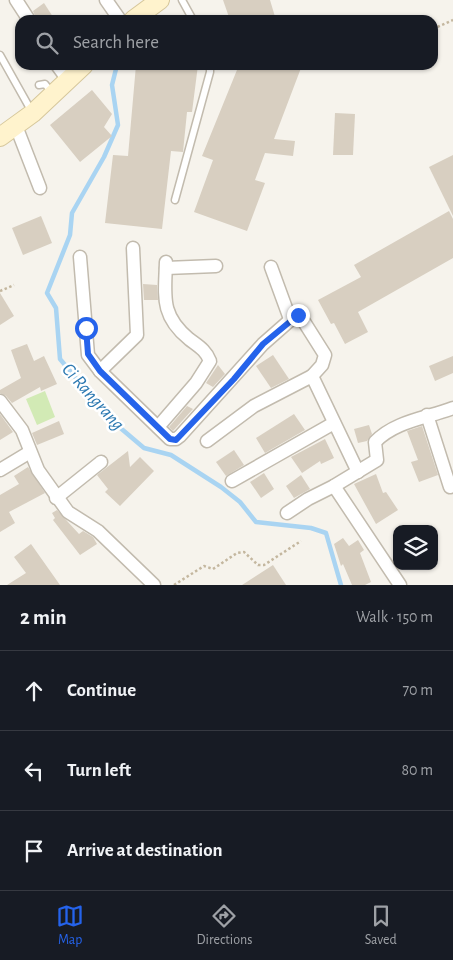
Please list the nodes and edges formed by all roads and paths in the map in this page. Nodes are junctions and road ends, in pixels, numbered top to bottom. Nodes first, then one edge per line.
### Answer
1 (16, 0) edge
2 (106, 0) edge
3 (160, 0) edge
4 (182, 0) edge
5 (26, 15) edge
6 (116, 15) edge
7 (138, 15) edge
8 (190, 15) edge
9 (453, 20) edge
10 (438, 27) edge
11 (0, 55) edge
12 (61, 70) edge
13 (79, 70) edge
14 (210, 70) edge
15 (68, 80) junction
16 (39, 85) dead end
17 (54, 95) junction
18 (33, 113) junction
19 (16, 126) junction
20 (0, 136) edge
21 (40, 188) dead end
22 (175, 200) dead end
23 (133, 248) dead end
24 (80, 257) dead end
25 (216, 266) dead end
26 (271, 266) dead end
27 (14, 285) dead end
28 (0, 291) edge
29 (290, 319) junction
30 (100, 371) junction
31 (312, 376) junction
32 (0, 401) edge
33 (453, 408) edge
34 (427, 415) junction
35 (334, 423) junction
36 (158, 427) junction
37 (207, 441) dead end
38 (30, 452) junction
39 (100, 462) dead end
40 (0, 470) edge
41 (358, 472) junction
42 (232, 481) dead end
43 (334, 486) junction
44 (450, 487) dead end
45 (56, 498) junction
46 (287, 513) dead end
47 (301, 541) dead end
48 (154, 585) edge
49 (174, 585) edge
50 (400, 585) edge

1 - 5 street
2 - 6 street
3 - 7 main road
4 - 8 lane
9 - 10 path
11 - 18 lane
12 - 15 street
13 - 15 main road
14 - 22 lane
15 - 17 main road
16 - 17 lane
17 - 18 main road
18 - 19 main road
19 - 20 main road
19 - 21 street
23 - 30 street
24 - 30 street
25 - 36 street
26 - 29 street
27 - 28 path
29 - 31 street
29 - 36 street
30 - 36 street
31 - 35 street
31 - 37 street
32 - 38 street
33 - 34 street
34 - 41 street
34 - 44 street
35 - 41 street
35 - 42 street
38 - 40 street
38 - 45 street
39 - 45 street
41 - 43 street
43 - 46 street
43 - 50 street
45 - 48 street
47 - 49 path

